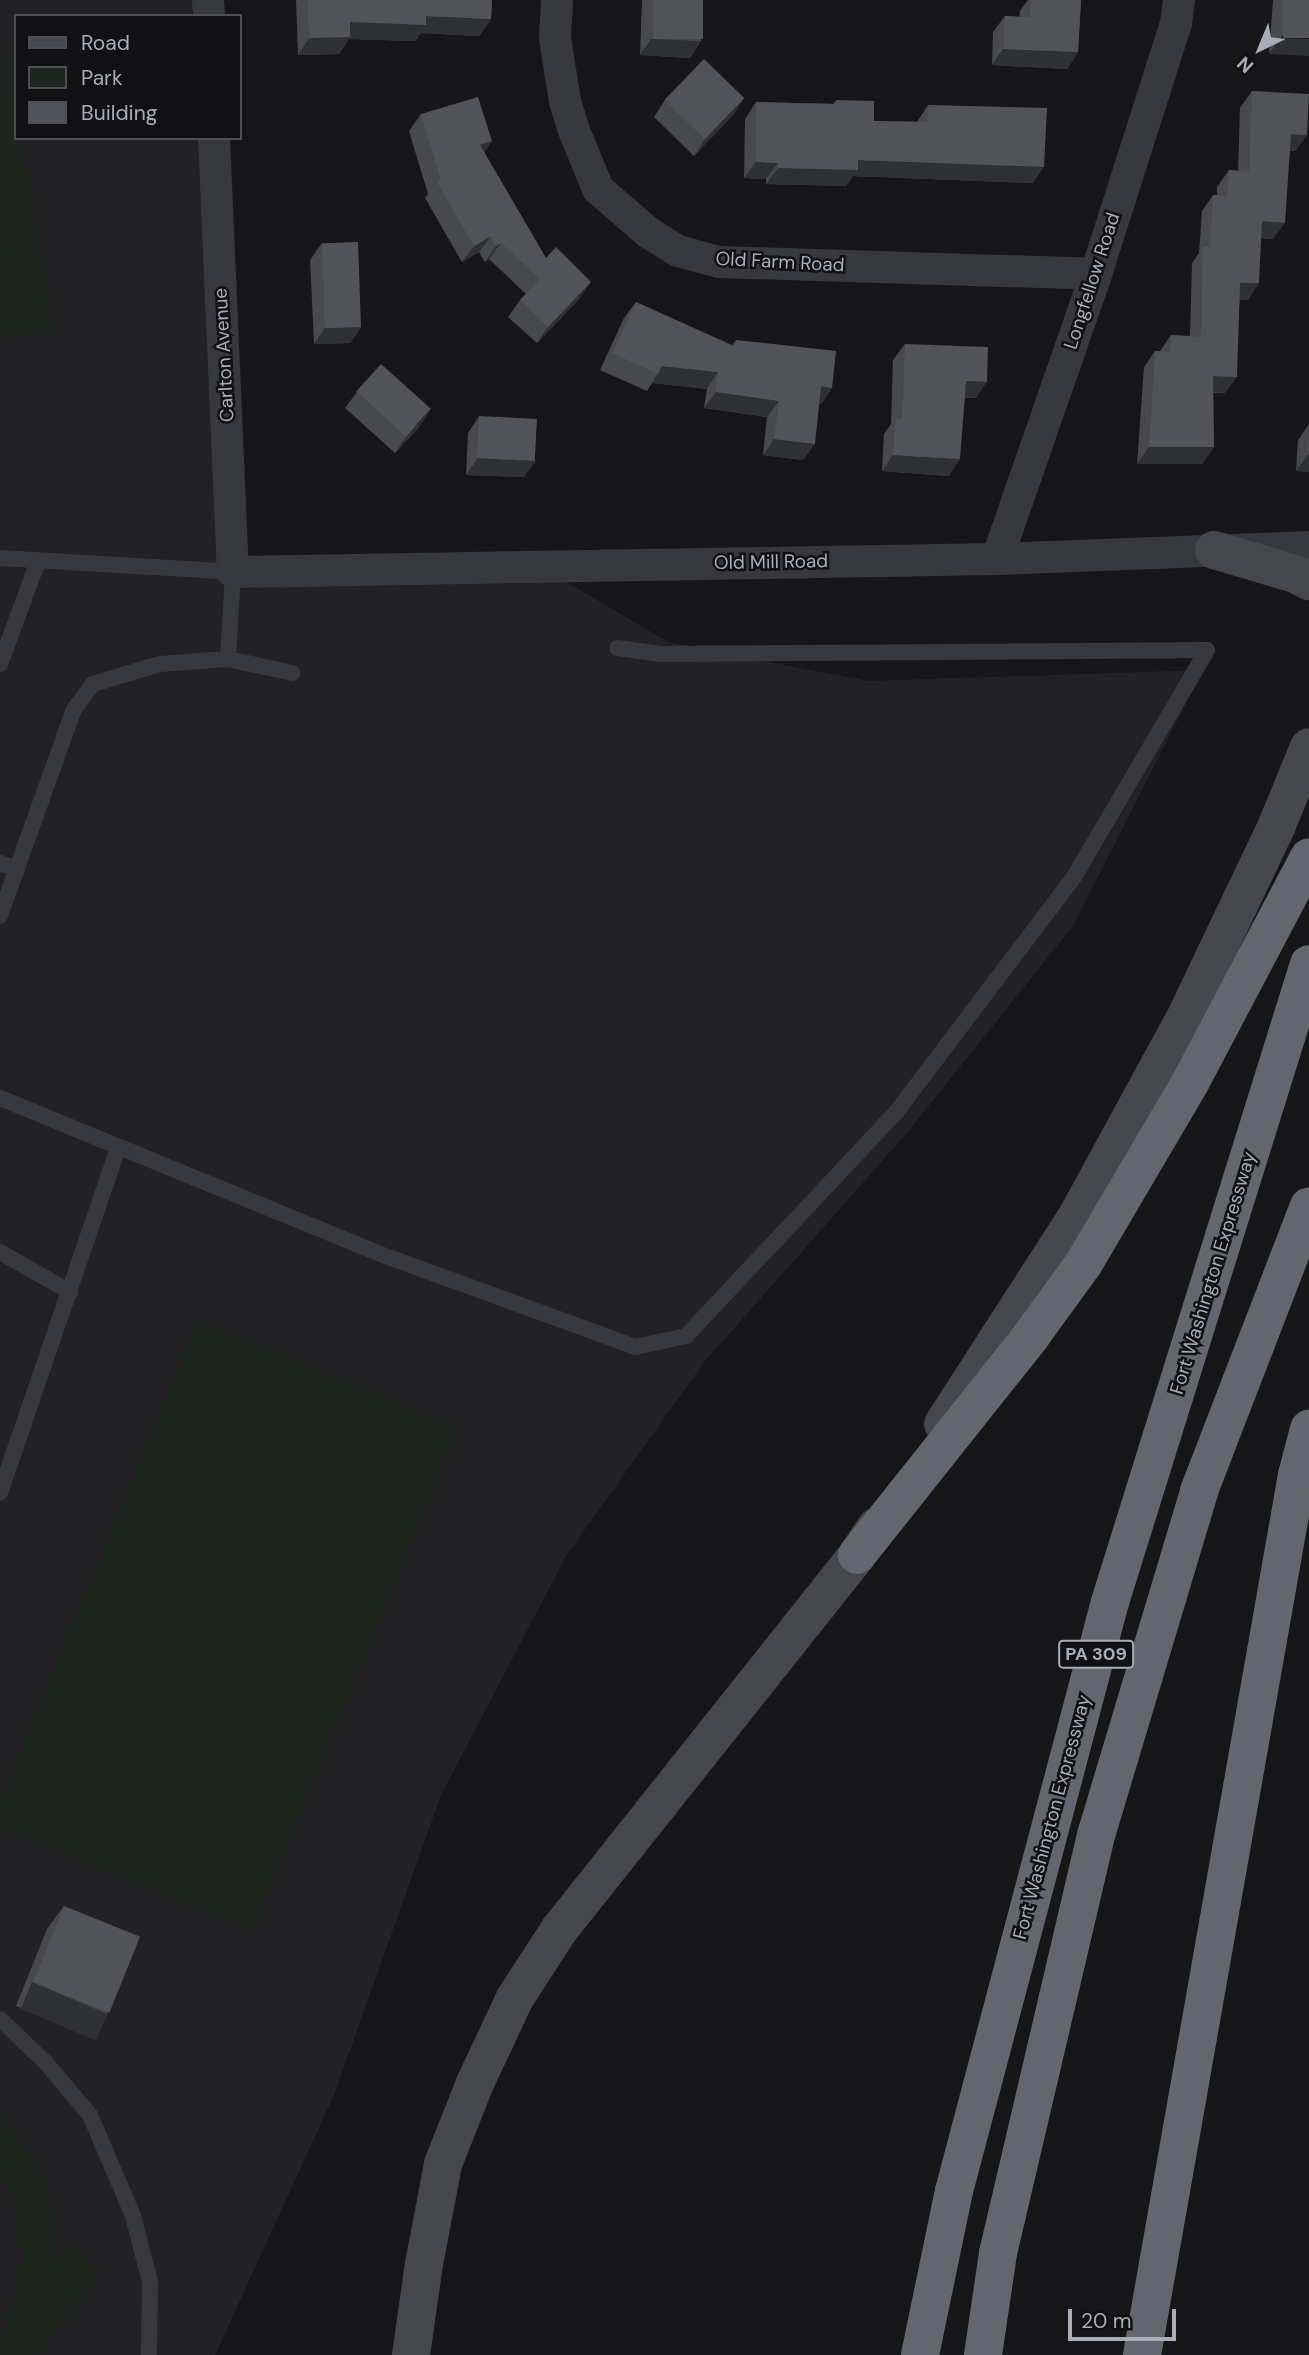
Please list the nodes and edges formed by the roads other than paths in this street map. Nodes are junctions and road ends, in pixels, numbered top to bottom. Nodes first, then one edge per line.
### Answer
1 (557, 0) edge
2 (1179, 0) edge
3 (214, 140) edge
4 (1096, 274) junction
5 (1309, 547) edge
6 (1214, 550) junction
7 (0, 558) edge
8 (997, 559) junction
9 (38, 561) junction
10 (233, 572) junction
11 (1309, 581) edge
12 (617, 648) dead end
13 (228, 659) junction
14 (0, 664) edge
15 (293, 674) dead end
16 (1309, 747) edge
17 (1309, 857) edge
18 (0, 863) edge
19 (17, 869) junction
20 (0, 916) edge
21 (1309, 964) edge
22 (0, 1098) edge
23 (118, 1148) junction
24 (1309, 1206) edge
25 (0, 1252) edge
26 (70, 1292) junction
27 (1309, 1429) edge
28 (0, 1493) edge
29 (857, 1555) junction
30 (0, 2019) edge
31 (149, 2355) edge
32 (411, 2355) edge
33 (920, 2355) edge
34 (984, 2355) edge
35 (1142, 2355) edge

1 - 4 street, Old Farm Road
2 - 4 street, Longfellow Road
3 - 10 street, Carlton Avenue
4 - 8 street, Longfellow Road
5 - 6 street, Old Mill Road
6 - 8 street, Old Mill Road
6 - 11 main road
7 - 9 lane
8 - 10 street, Old Mill Road
9 - 10 lane
9 - 14 lane
10 - 13 lane
12 - 23 lane
13 - 15 lane
13 - 19 lane
16 - 29 main road
17 - 29 highway
18 - 19 lane
19 - 20 lane
21 - 33 highway, Fort Washington Expressway / PA 309
22 - 23 lane
23 - 26 lane
24 - 34 highway, PA 309
25 - 26 lane
26 - 28 lane
27 - 35 highway
29 - 32 main road
30 - 31 lane

